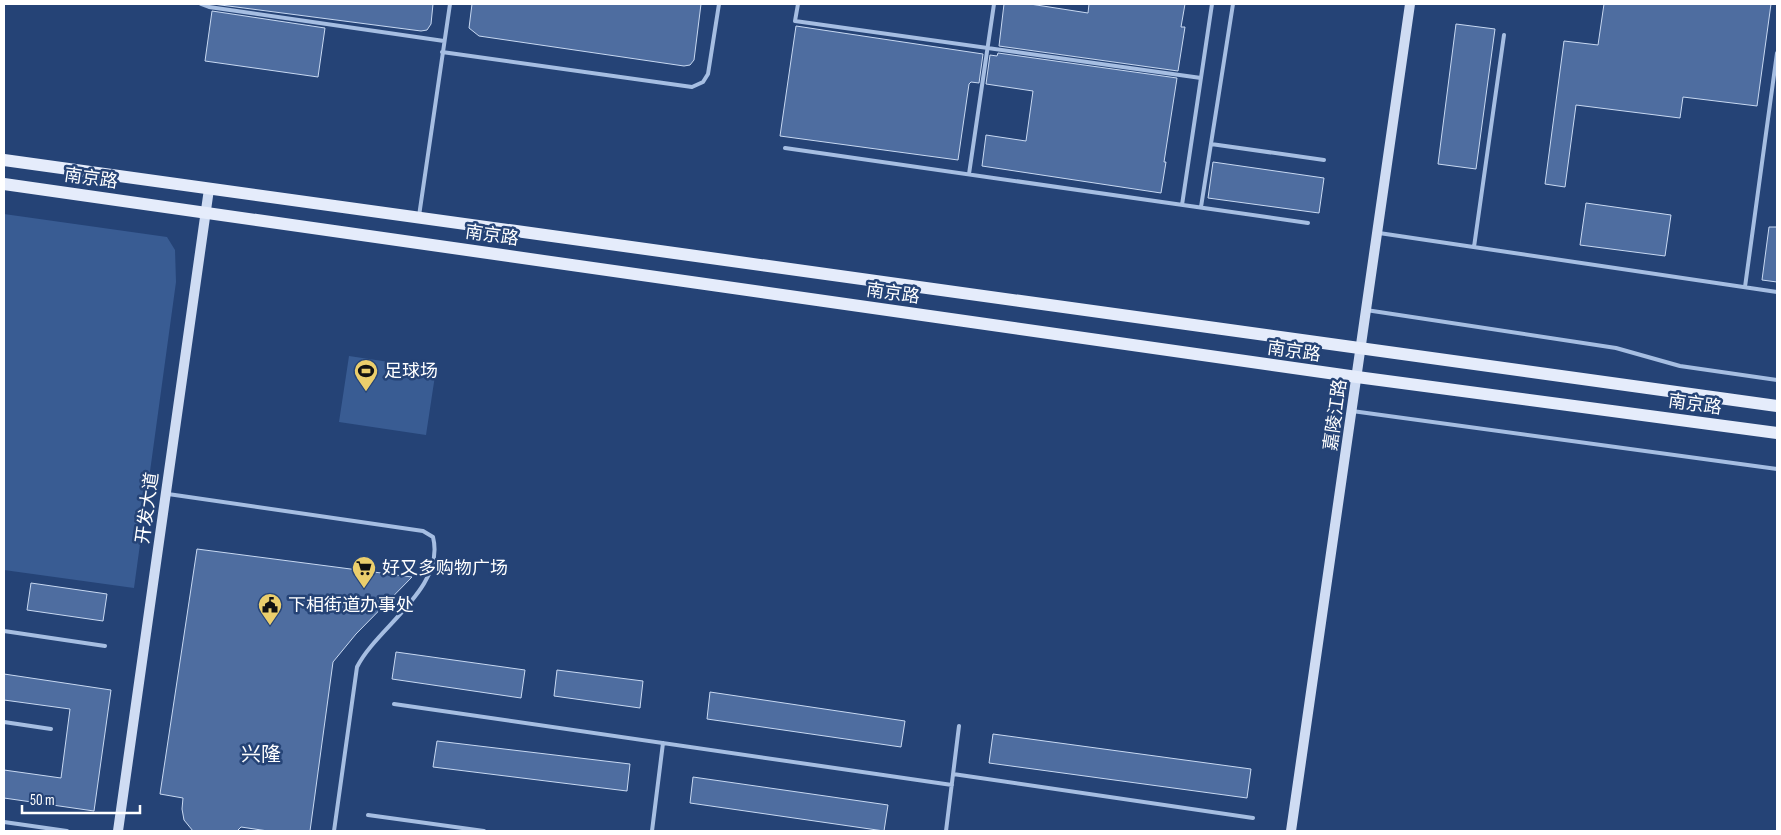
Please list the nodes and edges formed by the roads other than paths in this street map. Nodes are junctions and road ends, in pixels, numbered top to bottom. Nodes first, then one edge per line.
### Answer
1 (201, 4) edge
2 (450, 4) edge
3 (719, 4) edge
4 (798, 4) edge
5 (994, 4) edge
6 (1212, 4) edge
7 (1233, 4) edge
8 (1410, 4) edge
9 (1504, 35) dead end
10 (444, 41) junction
11 (988, 48) junction
12 (442, 52) junction
13 (1777, 53) edge
14 (1201, 78) junction
15 (1211, 144) junction
16 (784, 148) dead end
17 (4, 160) edge
18 (1324, 160) dead end
19 (969, 174) junction
20 (4, 184) edge
21 (209, 189) junction
22 (1182, 204) junction
23 (1201, 207) junction
24 (206, 211) junction
25 (419, 218) junction
26 (1308, 222) dead end
27 (1377, 232) junction
28 (1474, 247) junction
29 (1745, 287) junction
30 (1777, 292) edge
31 (1365, 310) junction
32 (1360, 349) junction
33 (1357, 377) junction
34 (1777, 380) edge
35 (1777, 406) edge
36 (1352, 411) junction
37 (1777, 433) edge
38 (1777, 469) edge
39 (166, 493) junction
40 (4, 631) edge
41 (105, 646) dead end
42 (394, 704) dead end
43 (4, 722) edge
44 (959, 726) dead end
45 (51, 729) dead end
46 (663, 743) junction
47 (953, 774) junction
48 (952, 785) junction
49 (368, 815) dead end
50 (1253, 818) dead end
51 (4, 822) edge
52 (67, 831) edge
53 (118, 831) edge
54 (334, 831) edge
55 (484, 831) edge
56 (652, 831) edge
57 (946, 831) edge
58 (1291, 831) edge

1 - 10 lane
2 - 10 lane
3 - 12 lane
4 - 11 lane
5 - 11 lane
6 - 14 lane
7 - 15 lane
8 - 27 street, 嘉陵江路
9 - 28 lane
10 - 12 lane
11 - 14 lane
11 - 19 lane
12 - 25 lane
13 - 29 lane
14 - 22 lane
15 - 18 lane
15 - 23 lane
16 - 19 lane
17 - 21 main road, 南京路
19 - 22 lane
20 - 24 main road, 南京路
21 - 24 street, 开发大道
21 - 25 main road, 南京路
22 - 23 lane
23 - 26 lane
24 - 33 main road, 南京路
24 - 39 street, 开发大道
25 - 32 main road, 南京路
27 - 28 lane
27 - 31 street, 嘉陵江路
28 - 29 lane
29 - 30 lane
31 - 32 street, 嘉陵江路
31 - 34 lane
32 - 33 street, 嘉陵江路
32 - 35 main road, 南京路
33 - 36 street, 嘉陵江路
33 - 37 main road, 南京路
36 - 38 lane
36 - 58 street, 嘉陵江路
39 - 53 street, 开发大道
39 - 54 lane
40 - 41 lane
42 - 46 lane
43 - 45 lane
44 - 47 lane
46 - 48 lane
46 - 56 lane
47 - 48 lane
47 - 50 lane
48 - 57 lane
49 - 55 lane
51 - 52 lane

